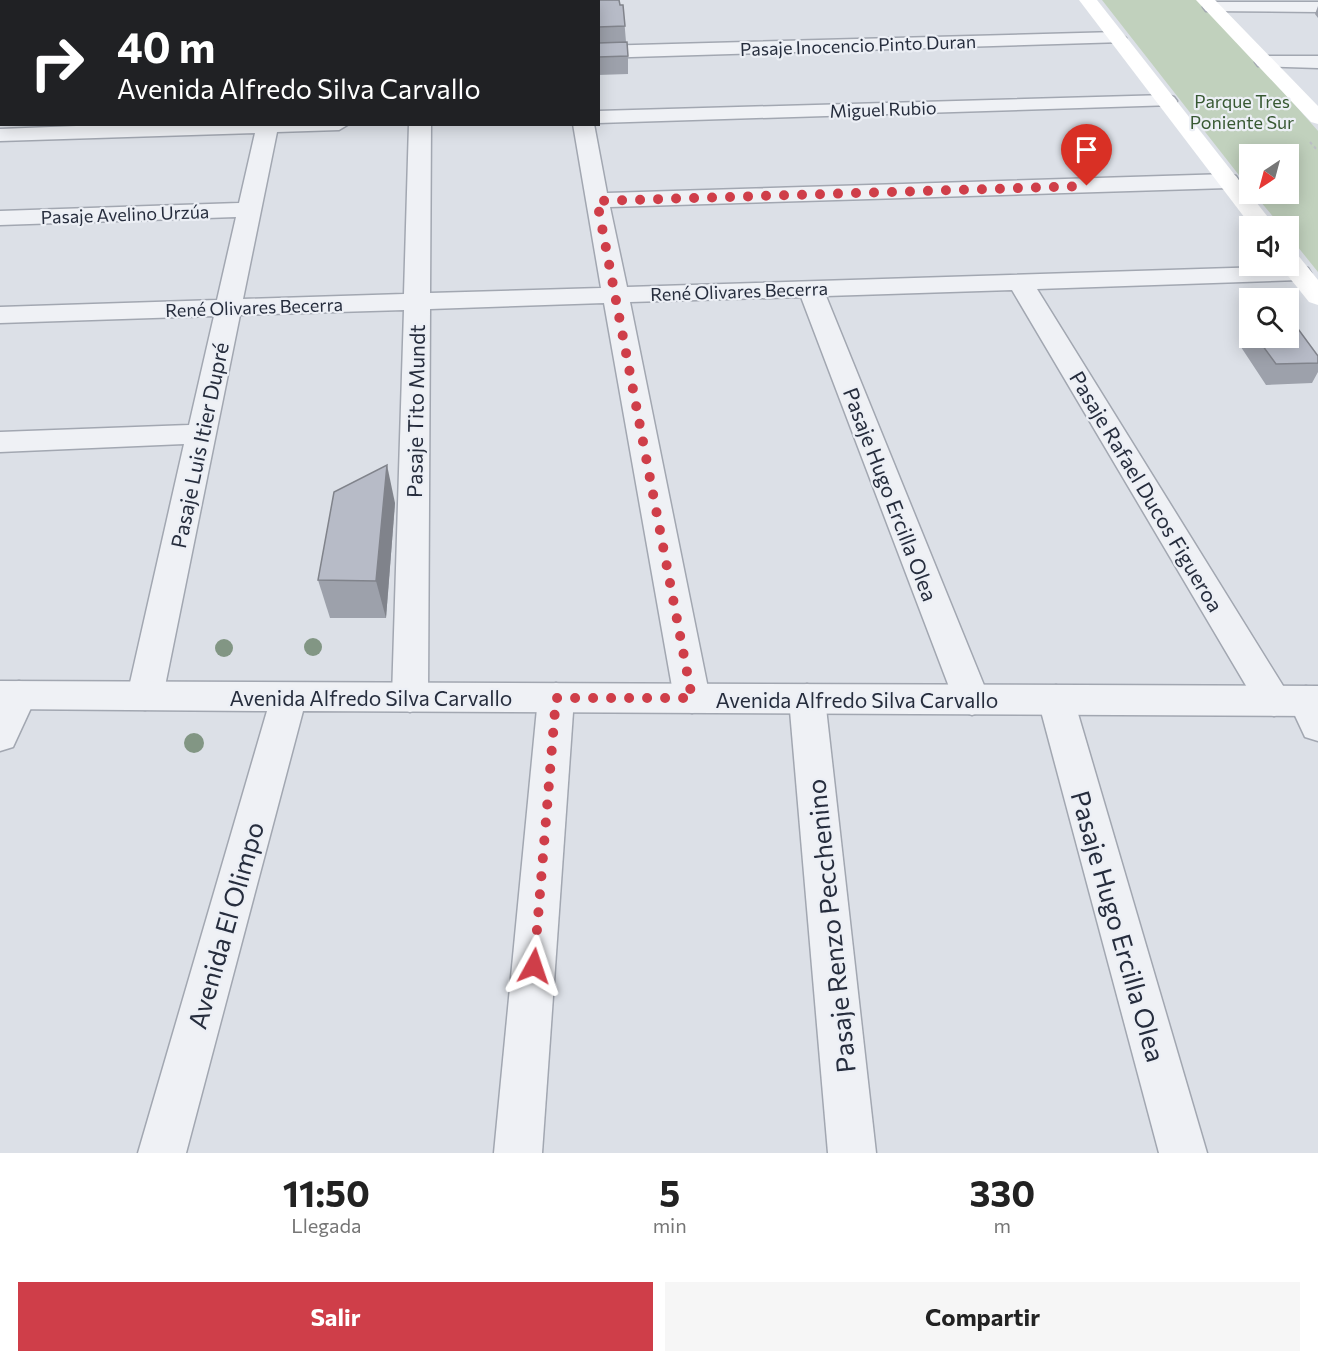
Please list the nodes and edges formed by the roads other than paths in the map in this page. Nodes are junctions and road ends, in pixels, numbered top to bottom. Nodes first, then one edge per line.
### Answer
1 (1088, 0) edge
2 (1208, 4) edge
3 (1318, 7) edge
4 (1117, 38) junction
5 (600, 52) edge
6 (1265, 62) junction
7 (1318, 62) edge
8 (1167, 101) junction
9 (600, 117) edge
10 (1318, 118) edge
11 (268, 126) edge
12 (420, 126) edge
13 (583, 126) edge
14 (110, 128) edge
15 (0, 135) edge
16 (1228, 182) junction
17 (597, 201) junction
18 (249, 210) junction
19 (1255, 216) edge
20 (0, 218) edge
21 (1239, 269) edge
22 (1299, 272) edge
23 (1020, 282) junction
24 (811, 289) junction
25 (615, 295) junction
26 (1318, 297) edge
27 (417, 302) junction
28 (229, 308) junction
29 (0, 315) edge
30 (202, 434) junction
31 (0, 442) edge
32 (10, 695) edge
33 (146, 696) junction
34 (289, 696) junction
35 (410, 697) junction
36 (556, 698) junction
37 (692, 698) junction
38 (807, 699) junction
39 (972, 699) junction
40 (1056, 700) junction
41 (1304, 707) edge
42 (0, 736) edge
43 (162, 1153) edge
44 (518, 1153) edge
45 (852, 1153) edge
46 (1183, 1153) edge

1 - 4 main road
2 - 3 street
2 - 6 main road
4 - 5 street, Pasaje Inocencio Pinto Duran
4 - 8 main road
6 - 7 street
6 - 10 main road
8 - 9 street, Miguel Rubio
8 - 16 main road
11 - 14 street
11 - 18 street, Pasaje Luis Itier Dupré
12 - 27 street, Pasaje Tito Mundt
13 - 17 street
14 - 15 street
16 - 17 street
16 - 19 main road
17 - 25 street
18 - 20 street, Pasaje Avelino Urzúa
18 - 28 street, Pasaje Luis Itier Dupré
21 - 23 street, René Olivares Becerra
22 - 26 main road
23 - 24 street, René Olivares Becerra
23 - 41 street, Pasaje Rafael Ducos Figueroa
24 - 25 street, René Olivares Becerra
24 - 39 street, Pasaje Hugo Ercilla Olea
25 - 27 street, René Olivares Becerra
25 - 37 street
27 - 28 street, René Olivares Becerra
27 - 35 street, Pasaje Tito Mundt
28 - 29 street, René Olivares Becerra
28 - 30 street, Pasaje Luis Itier Dupré
30 - 31 street
30 - 33 street, Pasaje Luis Itier Dupré
32 - 33 street, Avenida Alfredo Silva Carvallo
32 - 42 street
33 - 34 street, Avenida Alfredo Silva Carvallo
34 - 35 street, Avenida Alfredo Silva Carvallo
34 - 43 street, Avenida El Olimpo
35 - 36 street, Avenida Alfredo Silva Carvallo
36 - 37 street, Avenida Alfredo Silva Carvallo
36 - 44 street
37 - 38 street, Avenida Alfredo Silva Carvallo
38 - 39 street, Avenida Alfredo Silva Carvallo
38 - 45 street, Pasaje Renzo Pecchenino
39 - 40 street, Avenida Alfredo Silva Carvallo
40 - 41 street, Avenida Alfredo Silva Carvallo
40 - 46 street, Pasaje Hugo Ercilla Olea

